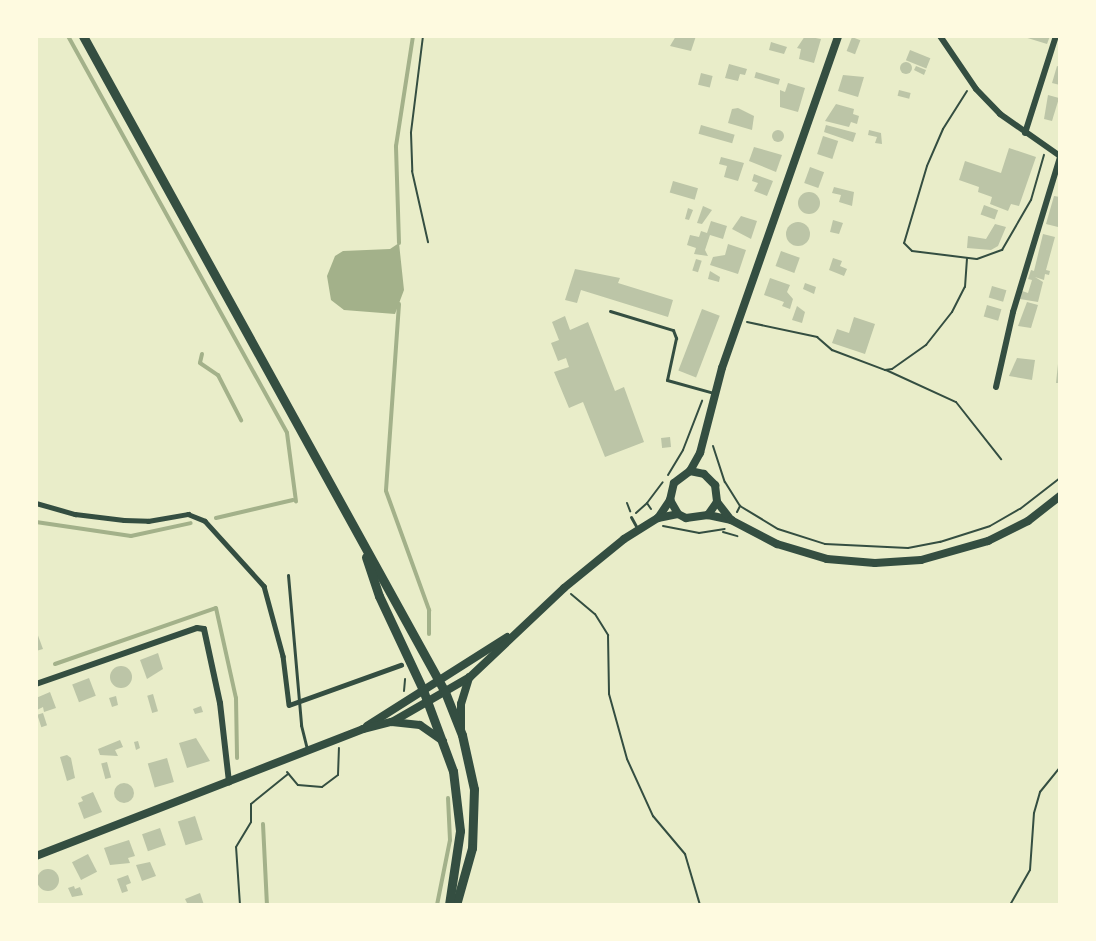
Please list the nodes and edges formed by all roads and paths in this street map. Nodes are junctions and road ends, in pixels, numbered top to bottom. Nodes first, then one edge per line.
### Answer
1 (83, 36) edge
2 (423, 36) edge
3 (838, 36) edge
4 (940, 36) edge
5 (1056, 36) edge
6 (973, 84) junction
7 (1025, 133) junction
8 (1048, 148) junction
9 (1060, 157) edge
10 (428, 242) dead end
11 (968, 258) junction
12 (610, 311) dead end
13 (750, 312) dead end
14 (742, 321) junction
15 (742, 332) dead end
16 (885, 370) junction
17 (996, 387) dead end
18 (714, 393) junction
19 (713, 441) dead end
20 (700, 453) junction
21 (1001, 459) dead end
22 (690, 471) junction
23 (705, 474) junction
24 (1060, 478) edge
25 (1060, 496) edge
26 (670, 500) junction
27 (717, 502) junction
28 (36, 503) edge
29 (741, 506) junction
30 (678, 514) junction
31 (708, 515) junction
32 (632, 517) dead end
33 (658, 518) junction
34 (731, 520) junction
35 (638, 530) junction
36 (362, 543) junction
37 (288, 575) dead end
38 (564, 588) junction
39 (523, 627) junction
40 (400, 665) dead end
41 (470, 677) junction
42 (439, 680) junction
43 (36, 684) edge
44 (423, 690) junction
45 (445, 692) junction
46 (427, 701) junction
47 (300, 702) junction
48 (392, 722) junction
49 (363, 729) junction
50 (462, 735) junction
51 (337, 740) junction
52 (443, 741) junction
53 (308, 752) junction
54 (283, 762) junction
55 (1060, 767) edge
56 (288, 774) junction
57 (229, 782) junction
58 (36, 856) edge
59 (240, 905) edge
60 (448, 905) edge
61 (456, 905) edge
62 (700, 905) edge
63 (1010, 905) edge

1 - 36 main road
2 - 10 path
3 - 14 street
4 - 6 street
5 - 7 street
6 - 7 street
6 - 11 path
7 - 8 street
8 - 9 street
8 - 11 path
9 - 17 street
11 - 16 path
12 - 18 lane
13 - 14 path
14 - 15 path
14 - 16 path
14 - 18 street
16 - 21 path
18 - 20 street
19 - 29 path
20 - 22 street
20 - 23 street
22 - 23 street
22 - 26 street
23 - 27 street
24 - 29 path
25 - 34 street
26 - 30 street
26 - 33 street
27 - 31 street
27 - 34 street
28 - 47 street
29 - 34 path
30 - 31 street
30 - 33 street
31 - 34 street
32 - 35 lane
33 - 34 path
33 - 35 street
35 - 38 street
36 - 42 main road
36 - 44 main road
37 - 47 lane
38 - 39 street
38 - 62 path
39 - 41 street
39 - 42 street
40 - 47 street
41 - 45 street
41 - 50 street
42 - 44 street
42 - 45 main road
43 - 57 street
44 - 46 main road
44 - 49 street
45 - 46 street
45 - 50 main road
46 - 48 street
46 - 52 main road
47 - 53 lane
48 - 49 street
48 - 52 street
49 - 51 street
50 - 61 main road
51 - 53 street
51 - 56 path
52 - 60 main road
53 - 54 street
54 - 56 path
54 - 57 street
55 - 63 path
56 - 59 path
57 - 58 street

